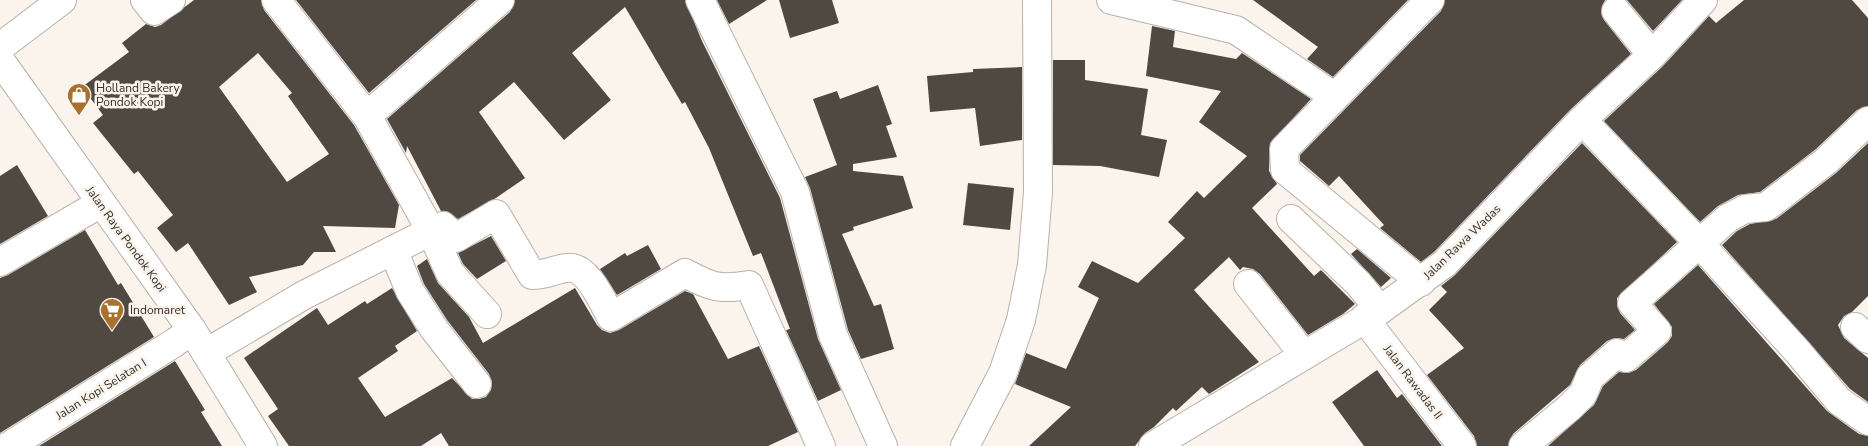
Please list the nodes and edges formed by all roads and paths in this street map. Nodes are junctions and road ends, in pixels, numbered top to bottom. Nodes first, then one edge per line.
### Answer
1 (62, 0) edge
2 (145, 0) edge
3 (171, 0) edge
4 (276, 0) edge
5 (500, 0) edge
6 (700, 0) edge
7 (1037, 0) edge
8 (1111, 0) edge
9 (1430, 0) edge
10 (1703, 0) edge
11 (1616, 11) dead end
12 (1652, 55) junction
13 (2, 64) edge
14 (1335, 97) junction
15 (367, 116) junction
16 (1582, 120) junction
17 (1868, 121) edge
18 (101, 203) junction
19 (1291, 219) dead end
20 (431, 231) junction
21 (1699, 243) junction
22 (393, 250) junction
23 (0, 262) edge
24 (1421, 282) junction
25 (1248, 284) dead end
26 (487, 314) dead end
27 (1372, 314) junction
28 (192, 330) junction
29 (206, 353) junction
30 (1304, 355) junction
31 (477, 384) dead end
32 (1868, 421) edge
33 (9, 446) edge
34 (263, 446) edge
35 (821, 446) edge
36 (883, 446) edge
37 (965, 446) edge
38 (1153, 446) edge
39 (1462, 446) edge
40 (1522, 446) edge

1 - 13 street
2 - 3 street
4 - 15 street
5 - 15 street
6 - 36 street
7 - 37 street
8 - 14 street
9 - 14 street
10 - 12 street, Jalan Rawa Wadas
11 - 12 street
12 - 16 street, Jalan Rawa Wadas
13 - 18 street, Jalan Raya Pondok Kopi
14 - 24 street
15 - 20 street
16 - 21 street
16 - 24 street, Jalan Rawa Wadas
17 - 21 street
18 - 23 street
18 - 28 street, Jalan Raya Pondok Kopi
19 - 27 street, Jalan Rawadas II
20 - 22 street
20 - 26 street
20 - 35 street
21 - 32 street
21 - 40 street
22 - 29 street
22 - 31 street
24 - 27 street, Jalan Rawa Wadas
25 - 30 street
27 - 30 street, Jalan Rawa Wadas
27 - 39 street, Jalan Rawadas II
28 - 29 street, Jalan Raya Pondok Kopi
28 - 33 street, Jalan Kopi Selatan I
29 - 34 street, Jalan Raya Pondok Kopi
30 - 38 street, Jalan Rawa Wadas

